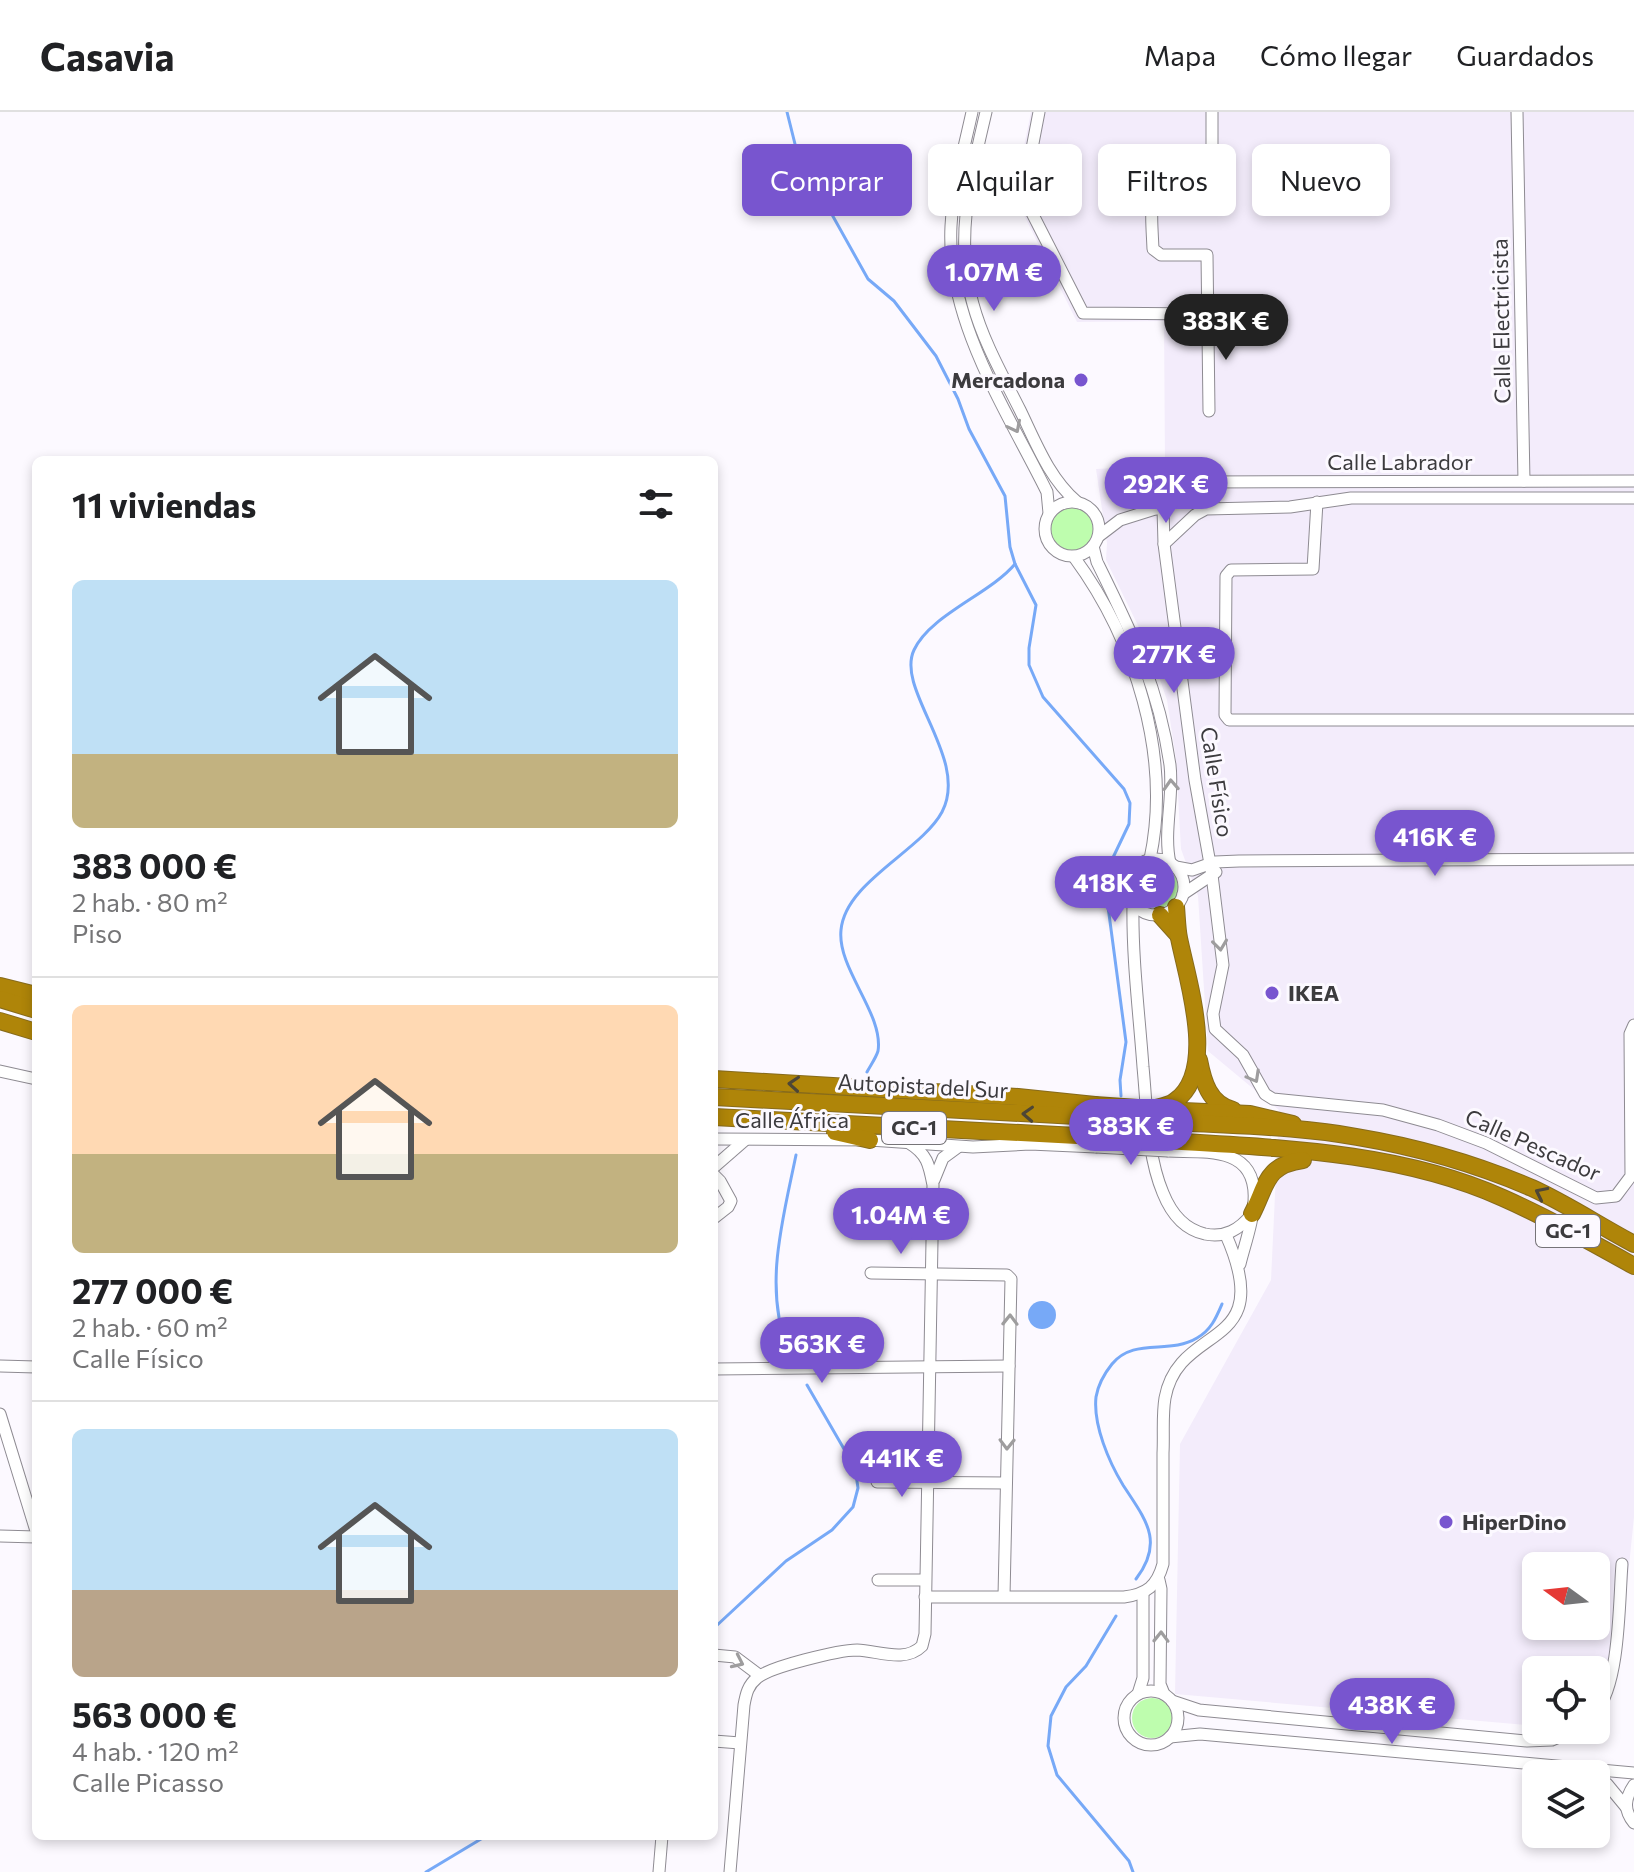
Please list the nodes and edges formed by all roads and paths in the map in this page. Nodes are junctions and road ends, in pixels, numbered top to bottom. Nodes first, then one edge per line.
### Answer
1 (972, 112) edge
2 (986, 112) edge
3 (1039, 112) edge
4 (1212, 112) edge
5 (1517, 112) edge
6 (1207, 314) junction
7 (1209, 411) dead end
8 (1524, 481) junction
9 (1634, 481) edge
10 (1170, 496) junction
11 (1144, 498) junction
12 (1634, 498) edge
13 (1077, 502) junction
14 (1317, 502) junction
15 (1159, 509) junction
16 (1092, 510) junction
17 (1049, 513) junction
18 (1126, 518) junction
19 (1096, 541) junction
20 (1164, 544) junction
21 (1074, 557) junction
22 (1634, 720) edge
23 (1206, 841) junction
24 (1150, 859) junction
25 (1634, 859) edge
26 (1232, 862) junction
27 (1173, 865) junction
28 (1211, 869) junction
29 (1180, 900) junction
30 (1133, 903) junction
31 (1155, 915) junction
32 (1179, 937) junction
33 (1132, 945) junction
34 (3, 991) edge
35 (32, 993) edge
36 (32, 1008) edge
37 (1213, 1014) joint
38 (0, 1021) edge
39 (1632, 1029) edge
40 (32, 1031) edge
41 (1196, 1042) junction
42 (0, 1071) edge
43 (32, 1078) edge
44 (718, 1079) edge
45 (718, 1097) edge
46 (1095, 1111) junction
47 (1156, 1113) junction
48 (1250, 1114) junction
49 (718, 1117) edge
50 (733, 1118) junction
51 (835, 1132) junction
52 (1320, 1132) junction
53 (718, 1139) edge
54 (745, 1140) junction
55 (870, 1140) junction
56 (1096, 1142) junction
57 (909, 1143) junction
58 (1030, 1144) junction
59 (959, 1146) junction
60 (1167, 1146) junction
61 (1219, 1154) junction
62 (1303, 1160) junction
63 (719, 1163) edge
64 (718, 1180) edge
65 (933, 1185) junction
66 (1502, 1198) junction
67 (1252, 1214) junction
68 (718, 1215) edge
69 (1226, 1235) junction
70 (1634, 1244) edge
71 (1239, 1265) junction
72 (1634, 1266) edge
73 (871, 1273) dead end
74 (930, 1274) junction
75 (0, 1366) edge
76 (929, 1366) junction
77 (1009, 1366) junction
78 (32, 1367) edge
79 (718, 1369) edge
80 (0, 1414) edge
81 (927, 1481) junction
82 (877, 1482) dead end
83 (1006, 1483) junction
84 (32, 1516) edge
85 (0, 1536) edge
86 (18, 1537) junction
87 (32, 1537) edge
88 (1622, 1564) dead end
89 (878, 1580) dead end
90 (925, 1580) junction
91 (1159, 1580) junction
92 (1143, 1595) junction
93 (1007, 1596) junction
94 (925, 1597) junction
95 (718, 1655) edge
96 (759, 1675) junction
97 (1610, 1685) edge
98 (1138, 1694) junction
99 (1168, 1697) junction
100 (1199, 1710) junction
101 (1178, 1720) junction
102 (1200, 1734) junction
103 (1170, 1737) junction
104 (718, 1741) edge
105 (1522, 1741) edge
106 (740, 1743) junction
107 (1522, 1766) edge
108 (1610, 1773) edge
109 (1634, 1773) edge
110 (1634, 1785) edge
111 (1610, 1788) edge
112 (1626, 1807) junction
113 (1634, 1823) edge
114 (662, 1840) edge
115 (659, 1872) edge
116 (730, 1872) edge

1 -> 17 street
2 - 13 street
3 - 6 street
4 - 6 street
5 - 8 street, Calle Electricista
6 - 7 street
8 - 9 street, Calle Labrador
8 - 10 street, Calle Labrador
10 - 11 street
10 - 15 street
11 - 15 street
11 - 18 street
12 - 14 street
13 - 16 street
13 - 17 street
14 - 20 street
14 - 22 street
15 - 18 street
15 - 20 street, Calle Físico
16 - 18 street
16 - 19 street
17 - 21 street
18 - 19 street
19 - 21 street
27 -> 19 street
20 - 23 street, Calle Físico
21 - 24 street
23 - 26 street
23 - 28 street, Calle Físico
24 - 27 street
24 - 30 street
25 - 26 street
26 - 28 street
27 - 28 street
27 - 29 street
28 - 29 street
28 -> 37 street, Calle Físico
29 - 31 street
29 - 32 highway
30 - 31 street
30 - 33 street
31 - 32 highway
31 - 33 street
32 - 41 highway
33 - 69 street
34 - 35 highway
34 - 36 highway
37 -> 39 street, Calle Pescador
38 - 40 highway
41 - 47 highway
41 - 48 highway
42 - 43 street
46 -> 44 highway
46 -> 45 highway, Autopista del Sur / GC-1
46 - 47 highway, Autopista del Sur / GC-1, bridge
47 - 48 highway
47 - 52 highway, Autopista del Sur / GC-1
48 - 52 highway
49 - 50 highway, Autopista del Sur / GC-1
50 - 51 highway
50 - 56 highway, Autopista del Sur / GC-1
51 - 55 highway
51 - 58 highway
70 -> 52 highway, Autopista del Sur / GC-1
53 - 54 street, Calle África
54 - 55 street, Calle África
54 - 63 street
55 - 57 street, Calle África
56 - 58 street, Calle África
56 - 60 highway, Autopista del Sur / GC-1, bridge
57 - 59 street, Calle África
57 - 65 street
58 - 59 street, Calle África
59 - 65 street
60 - 61 street
60 - 66 highway, Autopista del Sur / GC-1
61 - 62 highway
61 - 67 street
62 - 66 highway
62 - 67 highway
64 - 68 street
65 - 74 street
66 - 72 highway, Autopista del Sur / GC-1
67 - 69 street
67 - 71 street
69 - 71 street
71 - 91 street
73 - 74 street
74 - 76 street
77 -> 74 street
75 - 78 street
76 - 77 street
76 - 79 street
76 - 81 street
77 -> 83 street
80 - 84 street
81 - 82 street
81 - 83 street
81 - 90 street
83 - 93 street
84 - 86 street
85 - 86 street
86 - 87 street
88 - 97 street
89 - 90 street
90 - 94 street
91 - 92 street
99 -> 91 street
92 - 93 street
92 - 98 street
93 - 94 street
94 - 96 street
95 -> 96 street
96 - 106 street
98 - 99 street
98 - 103 street
99 - 100 street
99 - 101 street
100 - 101 street
100 - 105 street
101 - 102 street
101 - 103 street
102 - 103 street
102 - 107 street
104 - 106 street
106 - 116 street
108 - 109 street
110 - 112 street
111 - 112 street
112 - 113 street
114 - 115 street

